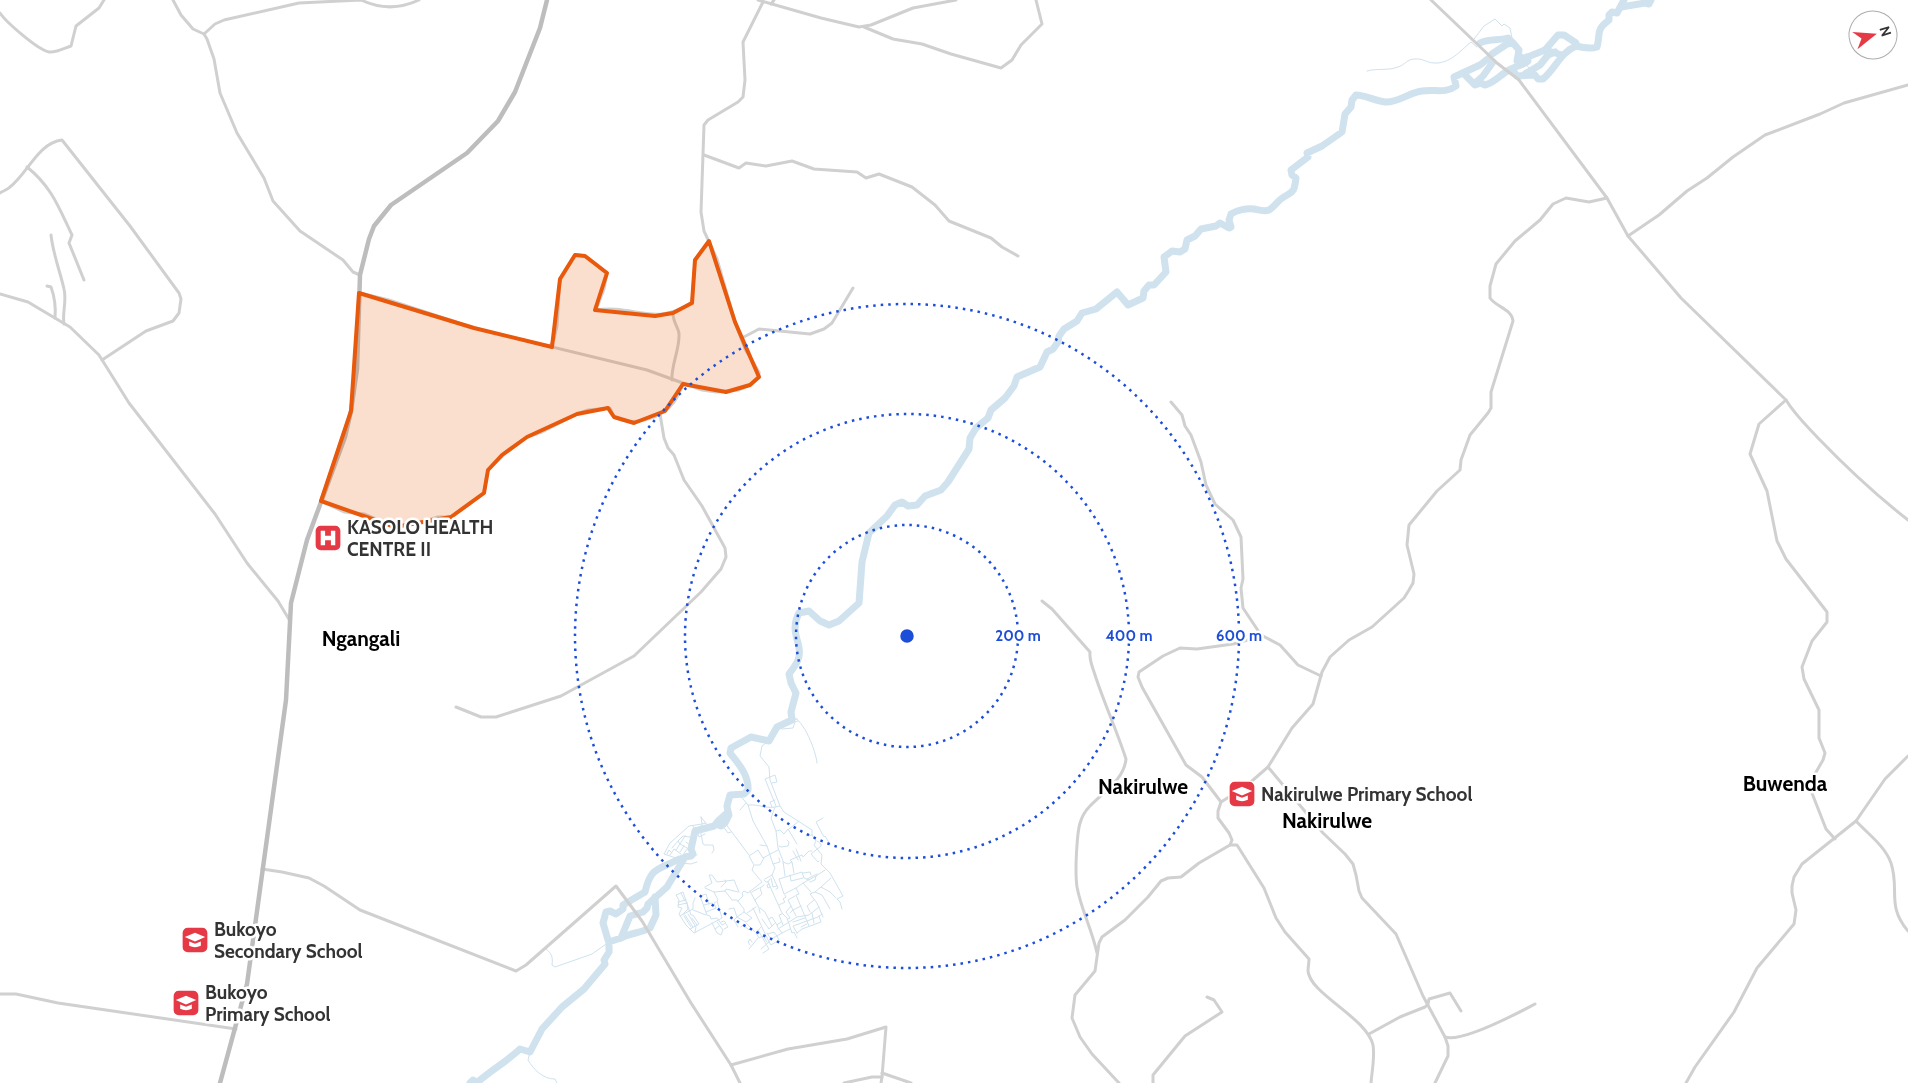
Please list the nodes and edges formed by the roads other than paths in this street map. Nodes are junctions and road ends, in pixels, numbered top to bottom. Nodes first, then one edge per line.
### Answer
1 (104, 0) edge
2 (173, 0) edge
3 (419, 0) edge
4 (547, 0) edge
5 (758, 0) edge
6 (774, 0) edge
7 (956, 0) edge
8 (1036, 0) edge
9 (1431, 0) edge
10 (763, 2) junction
11 (771, 4) junction
12 (0, 13) edge
13 (864, 27) junction
14 (204, 34) junction
15 (1908, 86) edge
16 (704, 156) junction
17 (27, 167) junction
18 (0, 193) edge
19 (1607, 198) junction
20 (51, 235) dead end
21 (1628, 236) junction
22 (709, 241) junction
23 (1018, 256) dead end
24 (360, 275) junction
25 (84, 280) dead end
26 (46, 286) dead end
27 (853, 288) dead end
28 (359, 293) junction
29 (0, 294) edge
30 (673, 313) junction
31 (56, 319) junction
32 (64, 324) junction
33 (742, 338) junction
34 (550, 346) junction
35 (102, 360) junction
36 (672, 380) junction
37 (683, 384) junction
38 (1786, 400) junction
39 (1171, 402) dead end
40 (660, 414) junction
41 (321, 501) junction
42 (1908, 520) edge
43 (1042, 601) dead end
44 (290, 622) junction
45 (1263, 636) junction
46 (1321, 676) junction
47 (456, 707) dead end
48 (1908, 756) edge
49 (1268, 768) junction
50 (1221, 802) junction
51 (1856, 821) junction
52 (1835, 839) junction
53 (1230, 845) junction
54 (262, 869) junction
55 (1908, 931) edge
56 (1098, 956) junction
57 (0, 994) edge
58 (1208, 997) dead end
59 (1428, 1004) junction
60 (1535, 1004) dead end
61 (1461, 1011) dead end
62 (236, 1029) junction
63 (1369, 1034) junction
64 (1445, 1036) junction
65 (731, 1065) junction
66 (882, 1075) junction
67 (220, 1083) edge
68 (740, 1083) edge
69 (844, 1083) edge
70 (881, 1083) edge
71 (911, 1083) edge
72 (1119, 1083) edge
73 (1153, 1083) edge
74 (1371, 1083) edge
75 (1435, 1083) edge
76 (1686, 1083) edge

1 - 12 street
2 - 14 street
3 - 14 street
4 - 24 main road
5 - 10 street
6 - 11 street
7 - 13 street
8 - 13 street
9 - 19 street
10 - 11 street
10 - 16 street
11 - 13 street
14 - 24 street
15 - 21 street
16 - 22 street
16 - 23 street
17 - 18 street
17 - 25 street
17 - 35 street
19 - 21 street
19 - 46 street
20 - 32 street
21 - 38 street
22 - 30 street
22 - 33 street
24 - 28 main road
26 - 31 street
27 - 33 street
28 - 34 street
28 - 41 main road
29 - 31 street
30 - 34 street
30 - 36 street
31 - 32 street
32 - 35 street
33 - 37 street
34 - 36 street
35 - 44 street
36 - 37 street
37 - 40 street
38 - 42 street
38 - 52 street
39 - 45 street
40 - 41 street
40 - 47 street
41 - 44 main road
43 - 56 street
44 - 54 main road
45 - 46 street
45 - 50 street
46 - 49 street
48 - 51 street
49 - 50 street
49 - 59 street
50 - 53 street
51 - 52 street
51 - 55 street
52 - 76 street
53 - 56 street
53 - 63 street
54 - 62 main road
54 - 65 street
56 - 72 street
57 - 62 street
58 - 73 street
59 - 61 street
59 - 63 street
59 - 64 street
60 - 64 street
62 - 67 main road
63 - 74 street
64 - 75 street
65 - 66 street
65 - 68 street
66 - 69 street
66 - 70 street
66 - 71 street

